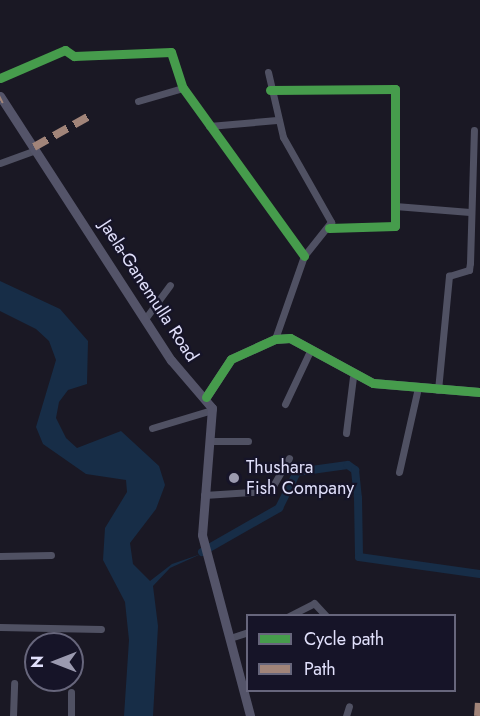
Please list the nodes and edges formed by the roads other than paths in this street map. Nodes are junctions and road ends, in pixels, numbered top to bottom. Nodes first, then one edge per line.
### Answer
1 (268, 72) dead end
2 (0, 78) edge
3 (183, 88) junction
4 (270, 90) junction
5 (0, 96) edge
6 (138, 101) dead end
7 (277, 120) junction
8 (209, 126) junction
9 (474, 130) dead end
10 (36, 150) junction
11 (0, 163) edge
12 (396, 206) junction
13 (470, 212) junction
14 (329, 228) junction
15 (304, 256) junction
16 (170, 285) dead end
17 (145, 319) junction
18 (275, 339) junction
19 (311, 349) junction
20 (353, 377) junction
21 (418, 388) junction
22 (438, 390) junction
23 (480, 392) edge
24 (206, 397) junction
25 (285, 404) dead end
26 (212, 410) junction
27 (152, 428) dead end
28 (346, 433) dead end
29 (210, 441) junction
30 (248, 441) dead end
31 (289, 458) dead end
32 (399, 472) dead end
33 (204, 495) junction
34 (51, 555) dead end
35 (0, 556) edge
36 (291, 614) edge
37 (325, 614) edge
38 (0, 627) edge
39 (101, 628) dead end
40 (246, 633) edge
41 (230, 638) junction
42 (14, 683) dead end
43 (71, 692) dead end
44 (349, 706) dead end
45 (13, 716) edge
46 (71, 716) edge
47 (250, 716) edge
48 (346, 716) edge

1 - 4 street
2 - 3 street
3 - 6 street
3 - 8 street
4 - 7 street
4 - 12 street
5 - 10 main road, Jaela-Ganemulla Road
7 - 8 street
7 - 14 street
8 - 15 street
9 - 13 street
10 - 11 street
10 - 17 main road, Jaela-Ganemulla Road
12 - 13 street
12 - 14 street
13 - 22 street
14 - 15 street
15 - 18 street
16 - 17 street
17 - 24 main road, Jaela-Ganemulla Road
18 - 19 main road
18 - 24 main road
19 - 20 main road
19 - 25 street
20 - 21 main road
20 - 28 street
21 - 22 main road
21 - 32 street
22 - 23 main road
24 - 26 main road, Jaela-Ganemulla Road
26 - 27 street
26 - 29 main road, Jaela-Ganemulla Road
29 - 30 street
29 - 33 main road, Jaela-Ganemulla Road
31 - 33 street
33 - 41 main road, Jaela-Ganemulla Road
34 - 35 street
36 - 37 street
38 - 39 street
40 - 41 street
41 - 47 main road, Jaela-Ganemulla Road
42 - 45 street
43 - 46 street
44 - 48 street

